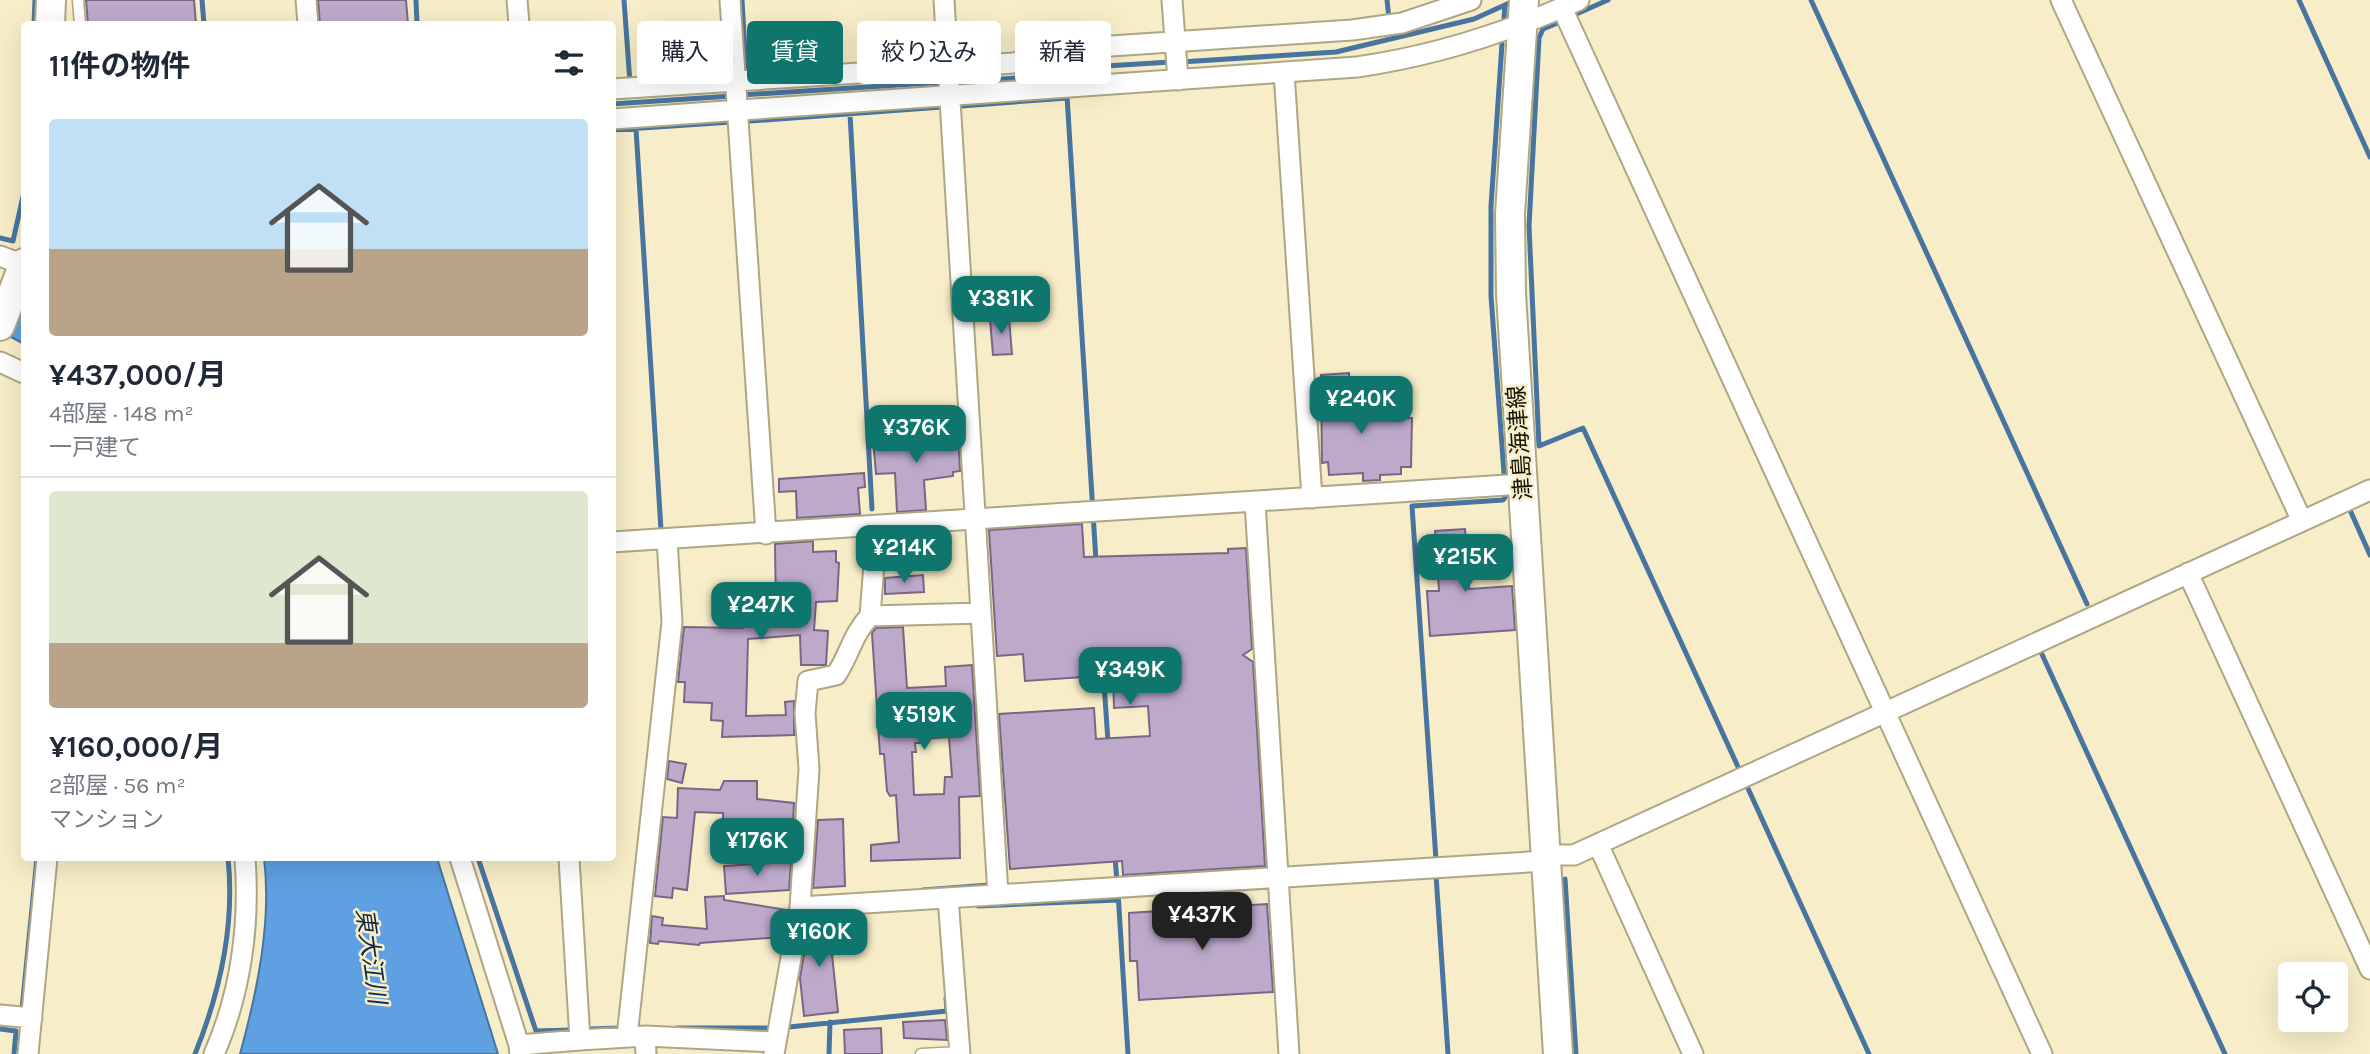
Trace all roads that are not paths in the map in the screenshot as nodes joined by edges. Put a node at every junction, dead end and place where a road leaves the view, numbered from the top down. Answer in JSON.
{"nodes":[{"id":1,"x":51,"y":0,"type":"edge"},
{"id":2,"x":78,"y":0,"type":"edge"},
{"id":3,"x":306,"y":0,"type":"edge"},
{"id":4,"x":517,"y":0,"type":"edge"},
{"id":5,"x":730,"y":0,"type":"edge"},
{"id":6,"x":944,"y":0,"type":"edge"},
{"id":7,"x":1172,"y":0,"type":"edge"},
{"id":8,"x":1471,"y":0,"type":"edge"},
{"id":9,"x":2062,"y":0,"type":"edge"},
{"id":10,"x":1571,"y":4,"type":"edge"},
{"id":11,"x":1522,"y":13,"type":"edge"},
{"id":12,"x":50,"y":21,"type":"edge"},
{"id":13,"x":80,"y":21,"type":"edge"},
{"id":14,"x":308,"y":21,"type":"edge"},
{"id":15,"x":519,"y":21,"type":"edge"},
{"id":16,"x":946,"y":21,"type":"edge"},
{"id":17,"x":1175,"y":45,"type":"junction"},
{"id":18,"x":1001,"y":64,"type":"edge"},
{"id":19,"x":1284,"y":72,"type":"junction"},
{"id":20,"x":1177,"y":76,"type":"junction"},
{"id":21,"x":857,"y":81,"type":"edge"},
{"id":22,"x":950,"y":84,"type":"edge"},
{"id":23,"x":616,"y":89,"type":"edge"},
{"id":24,"x":950,"y":93,"type":"junction"},
{"id":25,"x":736,"y":96,"type":"junction"},
{"id":26,"x":616,"y":118,"type":"edge"},
{"id":27,"x":19,"y":264,"type":"edge"},
{"id":28,"x":0,"y":326,"type":"edge"},
{"id":29,"x":0,"y":362,"type":"edge"},
{"id":30,"x":21,"y":372,"type":"edge"},
{"id":31,"x":1523,"y":484,"type":"junction"},
{"id":32,"x":2370,"y":490,"type":"edge"},
{"id":33,"x":1312,"y":498,"type":"junction"},
{"id":34,"x":1255,"y":502,"type":"junction"},
{"id":35,"x":976,"y":520,"type":"junction"},
{"id":36,"x":2302,"y":521,"type":"junction"},
{"id":37,"x":877,"y":526,"type":"junction"},
{"id":38,"x":766,"y":534,"type":"junction"},
{"id":39,"x":667,"y":539,"type":"junction"},
{"id":40,"x":616,"y":542,"type":"edge"},
{"id":41,"x":2188,"y":573,"type":"junction"},
{"id":42,"x":981,"y":612,"type":"junction"},
{"id":43,"x":870,"y":617,"type":"junction"},
{"id":44,"x":1885,"y":712,"type":"junction"},
{"id":45,"x":1598,"y":844,"type":"junction"},
{"id":46,"x":1545,"y":858,"type":"junction"},
{"id":47,"x":47,"y":861,"type":"edge"},
{"id":48,"x":245,"y":861,"type":"edge"},
{"id":49,"x":461,"y":861,"type":"edge"},
{"id":50,"x":569,"y":861,"type":"edge"},
{"id":51,"x":1278,"y":877,"type":"junction"},
{"id":52,"x":998,"y":895,"type":"junction"},
{"id":53,"x":948,"y":898,"type":"junction"},
{"id":54,"x":800,"y":907,"type":"junction"},
{"id":55,"x":2370,"y":969,"type":"edge"},
{"id":56,"x":0,"y":1015,"type":"edge"},
{"id":57,"x":32,"y":1018,"type":"junction"},
{"id":58,"x":580,"y":1040,"type":"junction"},
{"id":59,"x":639,"y":1042,"type":"edge"},
{"id":60,"x":775,"y":1048,"type":"edge"},
{"id":61,"x":520,"y":1049,"type":"edge"},
{"id":62,"x":960,"y":1053,"type":"edge"},
{"id":63,"x":28,"y":1054,"type":"edge"},
{"id":64,"x":214,"y":1054,"type":"edge"},
{"id":65,"x":921,"y":1054,"type":"edge"},
{"id":66,"x":1289,"y":1054,"type":"edge"},
{"id":67,"x":1558,"y":1054,"type":"edge"},
{"id":68,"x":1693,"y":1054,"type":"edge"},
{"id":69,"x":2042,"y":1054,"type":"edge"}],
"edges":[{"from":1,"to":12,"type":"main road"},
{"from":2,"to":13,"type":"lane"},
{"from":3,"to":14,"type":"street"},
{"from":4,"to":15,"type":"street"},
{"from":5,"to":25,"type":"street"},
{"from":6,"to":16,"type":"street"},
{"from":7,"to":17,"type":"street"},
{"from":8,"to":17,"type":"street"},
{"from":9,"to":36,"type":"street"},
{"from":10,"to":11,"type":"street"},
{"from":10,"to":44,"type":"street"},
{"from":11,"to":19,"type":"street"},
{"from":11,"to":31,"type":"main road","name":"津島海津線"},
{"from":17,"to":18,"type":"street"},
{"from":17,"to":20,"type":"street"},
{"from":19,"to":20,"type":"street"},
{"from":19,"to":33,"type":"street"},
{"from":20,"to":24,"type":"street"},
{"from":21,"to":25,"type":"street"},
{"from":22,"to":24,"type":"street"},
{"from":23,"to":25,"type":"street"},
{"from":24,"to":25,"type":"street"},
{"from":24,"to":35,"type":"street"},
{"from":25,"to":26,"type":"street"},
{"from":25,"to":38,"type":"street"},
{"from":27,"to":28,"type":"main road"},
{"from":29,"to":30,"type":"street"},
{"from":31,"to":33,"type":"street"},
{"from":31,"to":46,"type":"main road","name":"津島海津線"},
{"from":32,"to":36,"type":"street"},
{"from":33,"to":34,"type":"street"},
{"from":34,"to":35,"type":"street"},
{"from":34,"to":51,"type":"street"},
{"from":35,"to":37,"type":"street"},
{"from":35,"to":42,"type":"street"},
{"from":36,"to":41,"type":"street"},
{"from":37,"to":38,"type":"street"},
{"from":37,"to":43,"type":"street"},
{"from":38,"to":39,"type":"street"},
{"from":39,"to":40,"type":"street"},
{"from":39,"to":59,"type":"street"},
{"from":41,"to":44,"type":"street"},
{"from":41,"to":55,"type":"street"},
{"from":42,"to":43,"type":"street"},
{"from":42,"to":52,"type":"street"},
{"from":43,"to":54,"type":"street"},
{"from":44,"to":45,"type":"street"},
{"from":44,"to":69,"type":"street"},
{"from":45,"to":46,"type":"street"},
{"from":45,"to":68,"type":"street"},
{"from":46,"to":51,"type":"street"},
{"from":46,"to":67,"type":"main road","name":"津島海津線"},
{"from":47,"to":57,"type":"street"},
{"from":48,"to":64,"type":"street"},
{"from":49,"to":61,"type":"street"},
{"from":50,"to":58,"type":"street"},
{"from":51,"to":52,"type":"street"},
{"from":51,"to":66,"type":"street"},
{"from":52,"to":53,"type":"street"},
{"from":53,"to":54,"type":"street"},
{"from":53,"to":62,"type":"street"},
{"from":54,"to":60,"type":"street"},
{"from":56,"to":57,"type":"street"},
{"from":57,"to":63,"type":"street"},
{"from":58,"to":59,"type":"street"},
{"from":58,"to":61,"type":"street"},
{"from":59,"to":60,"type":"street"},
{"from":62,"to":65,"type":"lane"}]}
